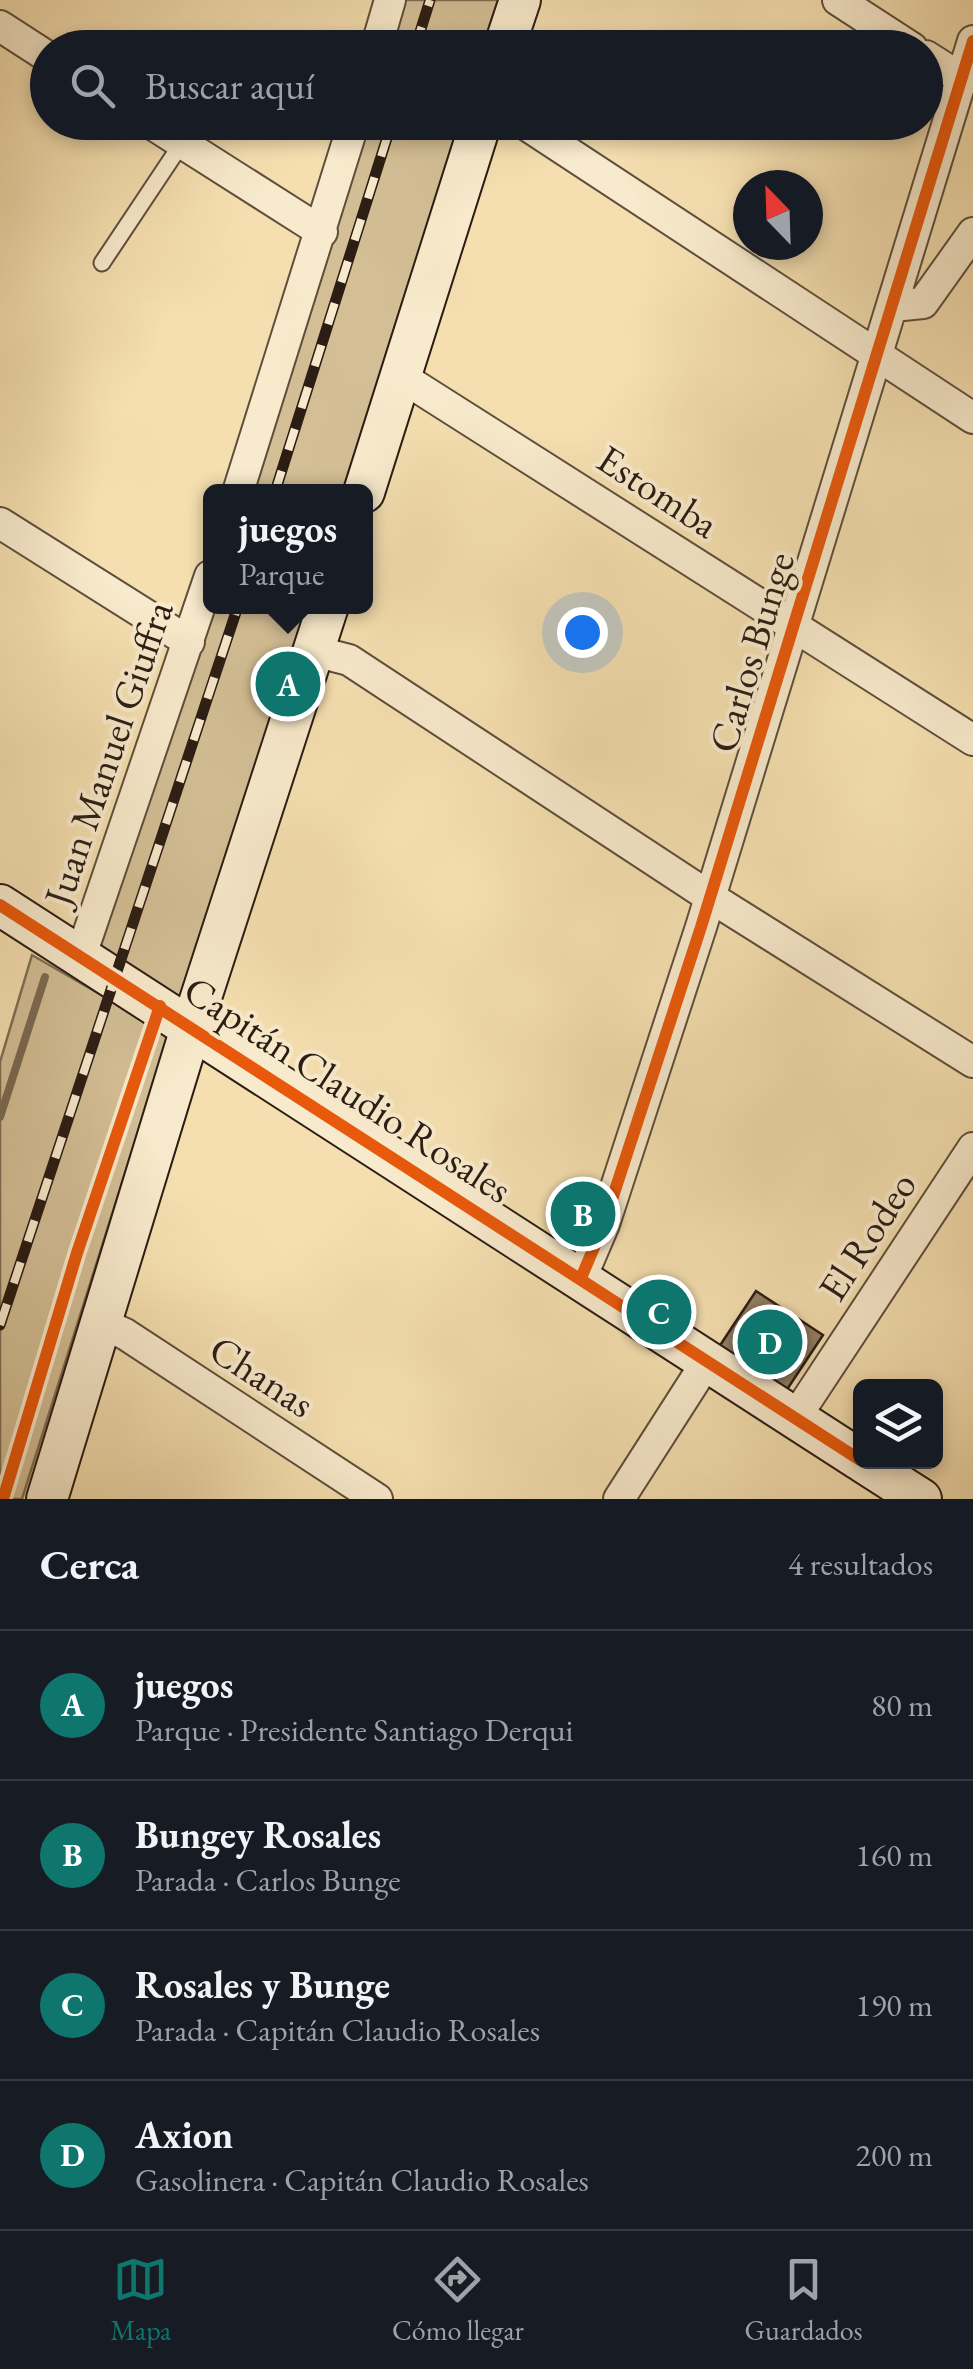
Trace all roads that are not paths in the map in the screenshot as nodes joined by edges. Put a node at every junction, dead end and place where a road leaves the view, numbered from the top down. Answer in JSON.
{"nodes":[{"id":1,"x":390,"y":0,"type":"edge"},
{"id":2,"x":520,"y":0,"type":"edge"},
{"id":3,"x":838,"y":0,"type":"edge"},
{"id":4,"x":0,"y":26,"type":"edge"},
{"id":5,"x":381,"y":30,"type":"edge"},
{"id":6,"x":510,"y":30,"type":"edge"},
{"id":7,"x":884,"y":30,"type":"edge"},
{"id":8,"x":973,"y":41,"type":"edge"},
{"id":9,"x":30,"y":45,"type":"edge"},
{"id":10,"x":943,"y":67,"type":"edge"},
{"id":11,"x":962,"y":79,"type":"junction"},
{"id":12,"x":177,"y":140,"type":"edge"},
{"id":13,"x":349,"y":140,"type":"edge"},
{"id":14,"x":474,"y":140,"type":"edge"},
{"id":15,"x":550,"y":140,"type":"edge"},
{"id":16,"x":182,"y":143,"type":"junction"},
{"id":17,"x":322,"y":232,"type":"junction"},
{"id":18,"x":973,"y":232,"type":"edge"},
{"id":19,"x":102,"y":263,"type":"dead end"},
{"id":20,"x":892,"y":306,"type":"junction"},
{"id":21,"x":878,"y":354,"type":"junction"},
{"id":22,"x":400,"y":376,"type":"junction"},
{"id":23,"x":973,"y":418,"type":"edge"},
{"id":24,"x":241,"y":484,"type":"edge"},
{"id":25,"x":366,"y":484,"type":"edge"},
{"id":26,"x":0,"y":523,"type":"edge"},
{"id":27,"x":203,"y":598,"type":"edge"},
{"id":28,"x":326,"y":614,"type":"edge"},
{"id":29,"x":792,"y":625,"type":"junction"},
{"id":30,"x":189,"y":642,"type":"junction"},
{"id":31,"x":314,"y":652,"type":"junction"},
{"id":32,"x":973,"y":740,"type":"edge"},
{"id":33,"x":710,"y":897,"type":"junction"},
{"id":34,"x":0,"y":904,"type":"edge"},
{"id":35,"x":81,"y":955,"type":"junction"},
{"id":36,"x":192,"y":1025,"type":"junction"},
{"id":37,"x":973,"y":1062,"type":"edge"},
{"id":38,"x":973,"y":1148,"type":"edge"},
{"id":39,"x":580,"y":1278,"type":"junction"},
{"id":40,"x":101,"y":1323,"type":"junction"},
{"id":41,"x":708,"y":1360,"type":"junction"},
{"id":42,"x":795,"y":1418,"type":"junction"},
{"id":43,"x":853,"y":1455,"type":"edge"},
{"id":44,"x":874,"y":1469,"type":"edge"},
{"id":45,"x":47,"y":1499,"type":"edge"},
{"id":46,"x":377,"y":1499,"type":"edge"},
{"id":47,"x":619,"y":1499,"type":"edge"},
{"id":48,"x":921,"y":1499,"type":"edge"}],
"edges":[{"from":1,"to":5,"type":"street"},
{"from":2,"to":6,"type":"street"},
{"from":3,"to":7,"type":"street"},
{"from":4,"to":9,"type":"street"},
{"from":8,"to":11,"type":"street","name":"Carlos Bunge"},
{"from":10,"to":11,"type":"street"},
{"from":11,"to":20,"type":"street","name":"Carlos Bunge"},
{"from":12,"to":16,"type":"street"},
{"from":13,"to":17,"type":"street"},
{"from":14,"to":22,"type":"street"},
{"from":15,"to":21,"type":"street"},
{"from":16,"to":17,"type":"street"},
{"from":16,"to":19,"type":"lane"},
{"from":17,"to":24,"type":"street"},
{"from":18,"to":20,"type":"street"},
{"from":20,"to":21,"type":"street","name":"Carlos Bunge"},
{"from":21,"to":23,"type":"street"},
{"from":21,"to":29,"type":"street","name":"Carlos Bunge"},
{"from":22,"to":25,"type":"street"},
{"from":22,"to":29,"type":"street","name":"Estomba"},
{"from":26,"to":30,"type":"street"},
{"from":27,"to":30,"type":"street","name":"Juan Manuel Giuffra"},
{"from":28,"to":31,"type":"street"},
{"from":29,"to":32,"type":"street","name":"Estomba"},
{"from":29,"to":33,"type":"street","name":"Carlos Bunge"},
{"from":30,"to":35,"type":"street","name":"Juan Manuel Giuffra"},
{"from":31,"to":33,"type":"street"},
{"from":31,"to":36,"type":"street"},
{"from":33,"to":37,"type":"street"},
{"from":33,"to":39,"type":"street","name":"Carlos Bunge"},
{"from":34,"to":35,"type":"street","name":"Capitán Claudio Rosales"},
{"from":35,"to":36,"type":"street","name":"Capitán Claudio Rosales"},
{"from":36,"to":39,"type":"street","name":"Capitán Claudio Rosales"},
{"from":36,"to":40,"type":"street"},
{"from":38,"to":42,"type":"street","name":"El Rodeo"},
{"from":39,"to":41,"type":"street","name":"Capitán Claudio Rosales"},
{"from":40,"to":45,"type":"street"},
{"from":40,"to":46,"type":"street","name":"Chanas"},
{"from":41,"to":42,"type":"street","name":"Capitán Claudio Rosales"},
{"from":41,"to":47,"type":"street"},
{"from":42,"to":43,"type":"street","name":"Capitán Claudio Rosales"},
{"from":44,"to":48,"type":"street","name":"Capitán Claudio Rosales"}]}
